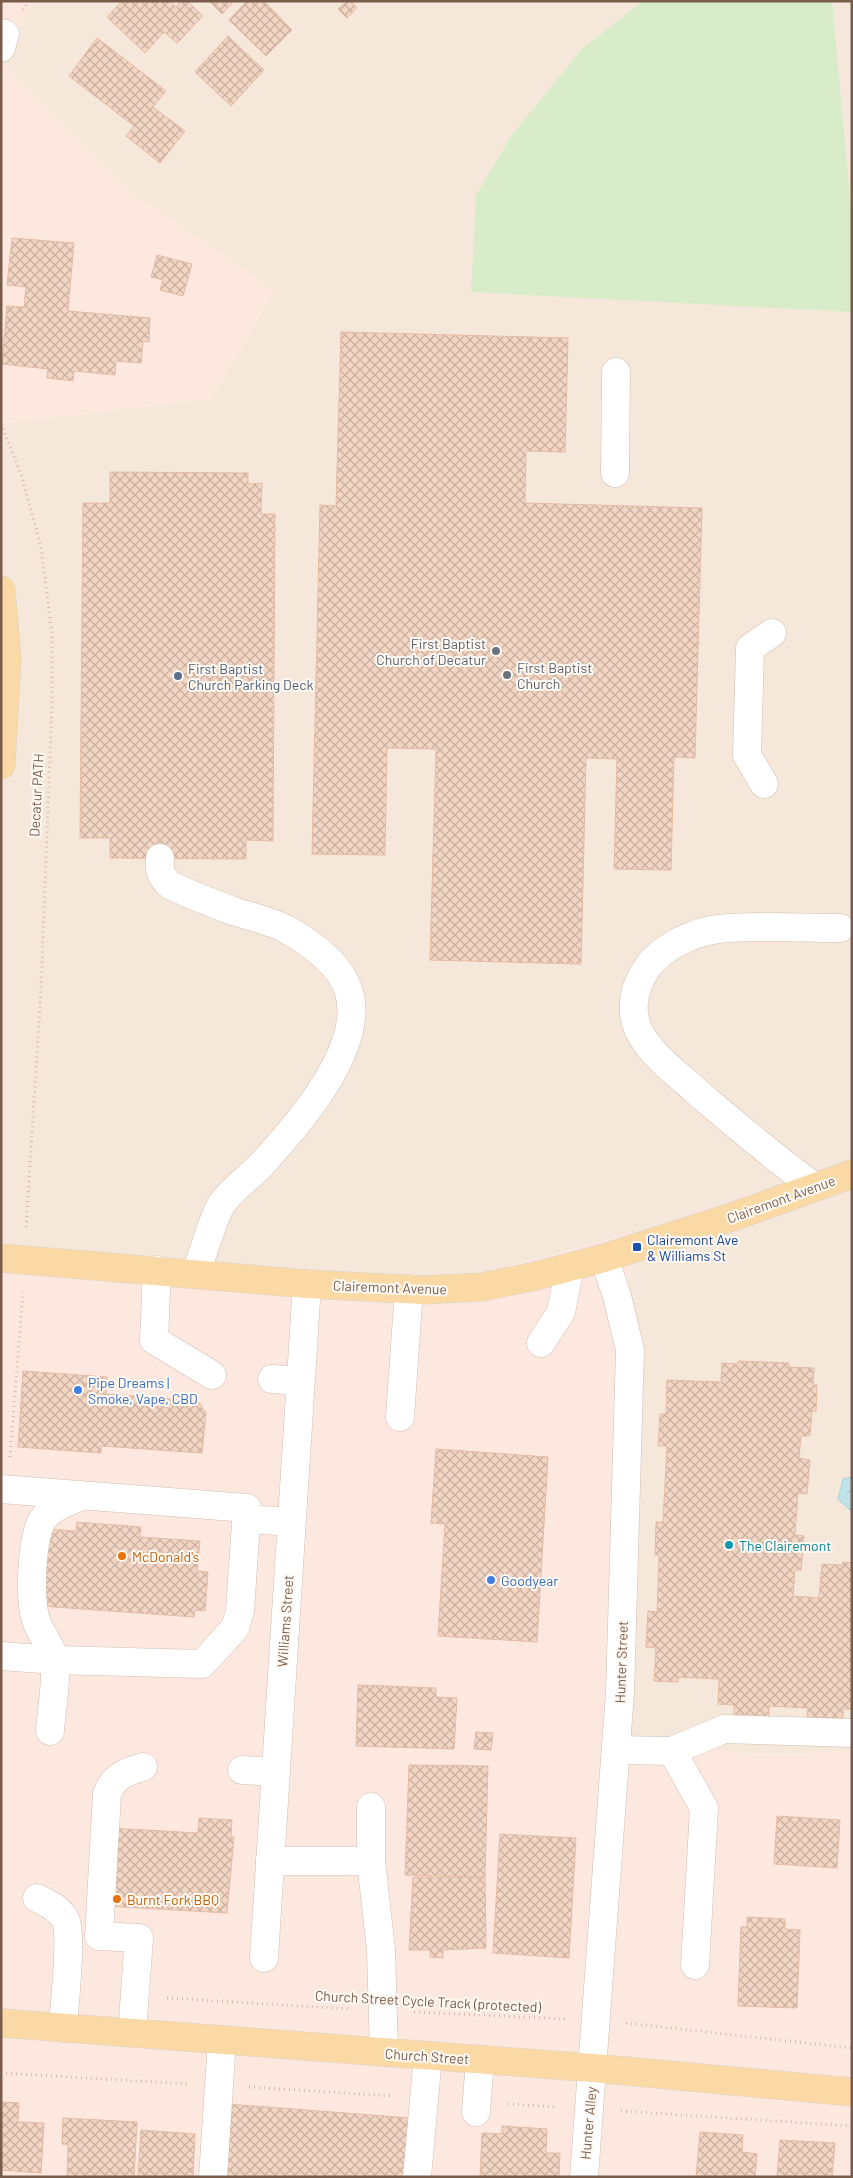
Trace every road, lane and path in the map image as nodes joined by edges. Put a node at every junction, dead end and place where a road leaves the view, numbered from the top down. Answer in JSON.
{"nodes":[{"id":1,"x":616,"y":372,"type":"dead end"},
{"id":2,"x":1,"y":424,"type":"edge"},
{"id":3,"x":615,"y":473,"type":"dead end"},
{"id":4,"x":1,"y":590,"type":"edge"},
{"id":5,"x":772,"y":633,"type":"dead end"},
{"id":6,"x":1,"y":765,"type":"edge"},
{"id":7,"x":764,"y":784,"type":"dead end"},
{"id":8,"x":160,"y":858,"type":"dead end"},
{"id":9,"x":840,"y":928,"type":"dead end"},
{"id":10,"x":29,"y":1174,"type":"dead end"},
{"id":11,"x":852,"y":1174,"type":"edge"},
{"id":12,"x":815,"y":1187,"type":"junction"},
{"id":13,"x":1,"y":1258,"type":"edge"},
{"id":14,"x":604,"y":1258,"type":"junction"},
{"id":15,"x":570,"y":1267,"type":"junction"},
{"id":16,"x":157,"y":1270,"type":"junction"},
{"id":17,"x":196,"y":1273,"type":"junction"},
{"id":18,"x":307,"y":1284,"type":"junction"},
{"id":19,"x":409,"y":1289,"type":"junction"},
{"id":20,"x":21,"y":1314,"type":"dead end"},
{"id":21,"x":541,"y":1343,"type":"dead end"},
{"id":22,"x":212,"y":1375,"type":"dead end"},
{"id":23,"x":272,"y":1379,"type":"dead end"},
{"id":24,"x":300,"y":1381,"type":"junction"},
{"id":25,"x":400,"y":1417,"type":"dead end"},
{"id":26,"x":4,"y":1489,"type":"edge"},
{"id":27,"x":82,"y":1496,"type":"junction"},
{"id":28,"x":246,"y":1519,"type":"junction"},
{"id":29,"x":291,"y":1522,"type":"junction"},
{"id":30,"x":1,"y":1656,"type":"edge"},
{"id":31,"x":55,"y":1660,"type":"junction"},
{"id":32,"x":50,"y":1731,"type":"dead end"},
{"id":33,"x":852,"y":1733,"type":"edge"},
{"id":34,"x":616,"y":1750,"type":"junction"},
{"id":35,"x":672,"y":1751,"type":"junction"},
{"id":36,"x":143,"y":1767,"type":"dead end"},
{"id":37,"x":242,"y":1770,"type":"dead end"},
{"id":38,"x":276,"y":1772,"type":"junction"},
{"id":39,"x":371,"y":1807,"type":"dead end"},
{"id":40,"x":270,"y":1861,"type":"junction"},
{"id":41,"x":371,"y":1861,"type":"junction"},
{"id":42,"x":37,"y":1898,"type":"dead end"},
{"id":43,"x":264,"y":1958,"type":"dead end"},
{"id":44,"x":695,"y":1964,"type":"dead end"},
{"id":45,"x":135,"y":1996,"type":"junction"},
{"id":46,"x":383,"y":2011,"type":"junction"},
{"id":47,"x":596,"y":2021,"type":"junction"},
{"id":48,"x":1,"y":2023,"type":"edge"},
{"id":49,"x":63,"y":2028,"type":"junction"},
{"id":50,"x":132,"y":2033,"type":"junction"},
{"id":51,"x":222,"y":2040,"type":"junction"},
{"id":52,"x":852,"y":2048,"type":"edge"},
{"id":53,"x":384,"y":2052,"type":"junction"},
{"id":54,"x":428,"y":2056,"type":"junction"},
{"id":55,"x":480,"y":2060,"type":"junction"},
{"id":56,"x":593,"y":2068,"type":"junction"},
{"id":57,"x":852,"y":2092,"type":"edge"},
{"id":58,"x":476,"y":2112,"type":"dead end"},
{"id":59,"x":213,"y":2177,"type":"edge"},
{"id":60,"x":417,"y":2177,"type":"edge"},
{"id":61,"x":584,"y":2177,"type":"edge"}],
"edges":[{"from":1,"to":3,"type":"street"},
{"from":2,"to":10,"type":"path","name":"Decatur PATH"},
{"from":4,"to":6,"type":"main road"},
{"from":5,"to":7,"type":"street"},
{"from":8,"to":17,"type":"street"},
{"from":9,"to":12,"type":"street"},
{"from":11,"to":12,"type":"main road","name":"Clairemont Avenue"},
{"from":12,"to":14,"type":"main road","name":"Clairemont Avenue"},
{"from":13,"to":16,"type":"main road","name":"Clairemont Avenue"},
{"from":14,"to":15,"type":"main road","name":"Clairemont Avenue"},
{"from":14,"to":34,"type":"street","name":"Hunter Street"},
{"from":15,"to":19,"type":"main road","name":"Clairemont Avenue"},
{"from":15,"to":21,"type":"street"},
{"from":16,"to":17,"type":"main road","name":"Clairemont Avenue"},
{"from":16,"to":22,"type":"street"},
{"from":17,"to":18,"type":"main road","name":"Clairemont Avenue"},
{"from":18,"to":19,"type":"main road","name":"Clairemont Avenue"},
{"from":18,"to":24,"type":"street","name":"Williams Street"},
{"from":19,"to":25,"type":"street"},
{"from":20,"to":26,"type":"path"},
{"from":23,"to":24,"type":"street"},
{"from":24,"to":29,"type":"street","name":"Williams Street"},
{"from":26,"to":27,"type":"street"},
{"from":27,"to":28,"type":"street"},
{"from":27,"to":31,"type":"street"},
{"from":28,"to":29,"type":"street"},
{"from":28,"to":31,"type":"street"},
{"from":29,"to":38,"type":"street","name":"Williams Street"},
{"from":30,"to":31,"type":"street"},
{"from":31,"to":32,"type":"street"},
{"from":33,"to":35,"type":"street"},
{"from":34,"to":35,"type":"street"},
{"from":34,"to":47,"type":"street","name":"Hunter Street"},
{"from":35,"to":44,"type":"street"},
{"from":36,"to":45,"type":"street"},
{"from":37,"to":38,"type":"street"},
{"from":38,"to":40,"type":"street","name":"Williams Street"},
{"from":39,"to":41,"type":"street"},
{"from":40,"to":41,"type":"street"},
{"from":40,"to":43,"type":"street","name":"Williams Street"},
{"from":41,"to":46,"type":"street"},
{"from":42,"to":49,"type":"street"},
{"from":45,"to":46,"type":"path","name":"Church Street Cycle Track (protected)"},
{"from":45,"to":50,"type":"street"},
{"from":46,"to":47,"type":"path","name":"Church Street Cycle Track (protected)"},
{"from":46,"to":53,"type":"street"},
{"from":47,"to":52,"type":"path","name":"Church Street Cycle Track (protected)"},
{"from":47,"to":56,"type":"street","name":"Hunter Street"},
{"from":48,"to":49,"type":"main road","name":"Church Street"},
{"from":49,"to":50,"type":"main road","name":"Church Street"},
{"from":50,"to":51,"type":"main road","name":"Church Street"},
{"from":51,"to":53,"type":"main road","name":"Church Street"},
{"from":51,"to":59,"type":"street"},
{"from":53,"to":54,"type":"main road","name":"Church Street"},
{"from":54,"to":55,"type":"main road","name":"Church Street"},
{"from":54,"to":60,"type":"street"},
{"from":55,"to":56,"type":"main road","name":"Church Street"},
{"from":55,"to":58,"type":"street"},
{"from":56,"to":57,"type":"main road","name":"Church Street"},
{"from":56,"to":61,"type":"street","name":"Hunter Alley"}]}
